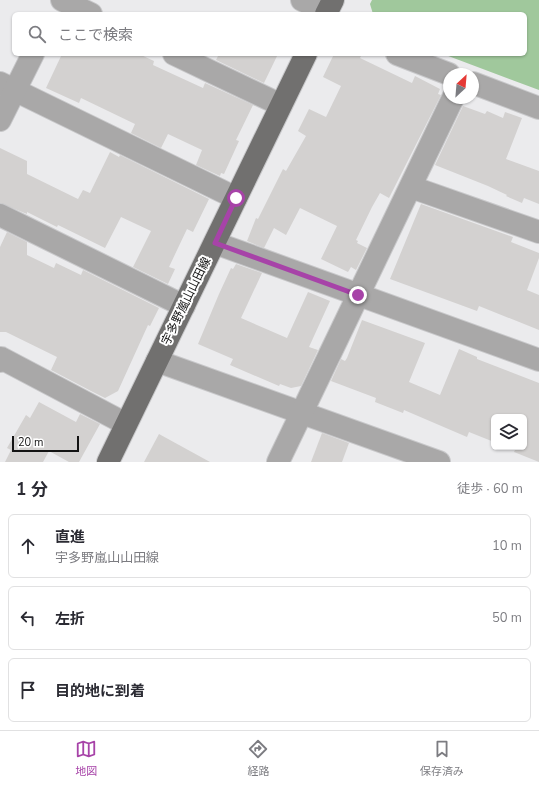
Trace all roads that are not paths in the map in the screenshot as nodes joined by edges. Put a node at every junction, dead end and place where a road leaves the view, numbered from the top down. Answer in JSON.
{"nodes":[{"id":1,"x":61,"y":0,"type":"edge"},
{"id":2,"x":302,"y":0,"type":"edge"},
{"id":3,"x":328,"y":9,"type":"edge"},
{"id":4,"x":55,"y":12,"type":"edge"},
{"id":5,"x":87,"y":12,"type":"edge"},
{"id":6,"x":31,"y":56,"type":"edge"},
{"id":7,"x":178,"y":56,"type":"edge"},
{"id":8,"x":305,"y":56,"type":"edge"},
{"id":9,"x":402,"y":56,"type":"edge"},
{"id":10,"x":443,"y":72,"type":"edge"},
{"id":11,"x":479,"y":85,"type":"edge"},
{"id":12,"x":7,"y":87,"type":"edge"},
{"id":13,"x":450,"y":104,"type":"edge"},
{"id":14,"x":281,"y":105,"type":"junction"},
{"id":15,"x":539,"y":108,"type":"edge"},
{"id":16,"x":0,"y":120,"type":"edge"},
{"id":17,"x":411,"y":186,"type":"junction"},
{"id":18,"x":236,"y":198,"type":"junction"},
{"id":19,"x":0,"y":215,"type":"edge"},
{"id":20,"x":539,"y":232,"type":"edge"},
{"id":21,"x":215,"y":243,"type":"junction"},
{"id":22,"x":358,"y":295,"type":"junction"},
{"id":23,"x":184,"y":306,"type":"junction"},
{"id":24,"x":539,"y":360,"type":"edge"},
{"id":25,"x":0,"y":361,"type":"edge"},
{"id":26,"x":157,"y":362,"type":"junction"},
{"id":27,"x":302,"y":413,"type":"junction"},
{"id":28,"x":126,"y":424,"type":"junction"},
{"id":29,"x":108,"y":462,"type":"edge"},
{"id":30,"x":278,"y":462,"type":"edge"},
{"id":31,"x":439,"y":462,"type":"edge"}],
"edges":[{"from":1,"to":4,"type":"street"},
{"from":1,"to":5,"type":"street"},
{"from":2,"to":3,"type":"street"},
{"from":6,"to":12,"type":"street"},
{"from":7,"to":14,"type":"street"},
{"from":8,"to":14,"type":"main road","name":"宇多野嵐山山田線"},
{"from":9,"to":10,"type":"street"},
{"from":11,"to":15,"type":"street"},
{"from":12,"to":16,"type":"street"},
{"from":12,"to":18,"type":"street"},
{"from":13,"to":17,"type":"street"},
{"from":14,"to":18,"type":"main road","name":"宇多野嵐山山田線"},
{"from":17,"to":20,"type":"street"},
{"from":17,"to":22,"type":"street"},
{"from":18,"to":21,"type":"main road","name":"宇多野嵐山山田線"},
{"from":19,"to":23,"type":"street"},
{"from":21,"to":22,"type":"street"},
{"from":21,"to":23,"type":"main road","name":"宇多野嵐山山田線"},
{"from":22,"to":24,"type":"street"},
{"from":22,"to":27,"type":"street"},
{"from":23,"to":26,"type":"main road","name":"宇多野嵐山山田線"},
{"from":25,"to":28,"type":"street"},
{"from":26,"to":27,"type":"street"},
{"from":26,"to":28,"type":"main road","name":"宇多野嵐山山田線"},
{"from":27,"to":30,"type":"street"},
{"from":27,"to":31,"type":"street"},
{"from":28,"to":29,"type":"main road","name":"宇多野嵐山山田線"}]}
